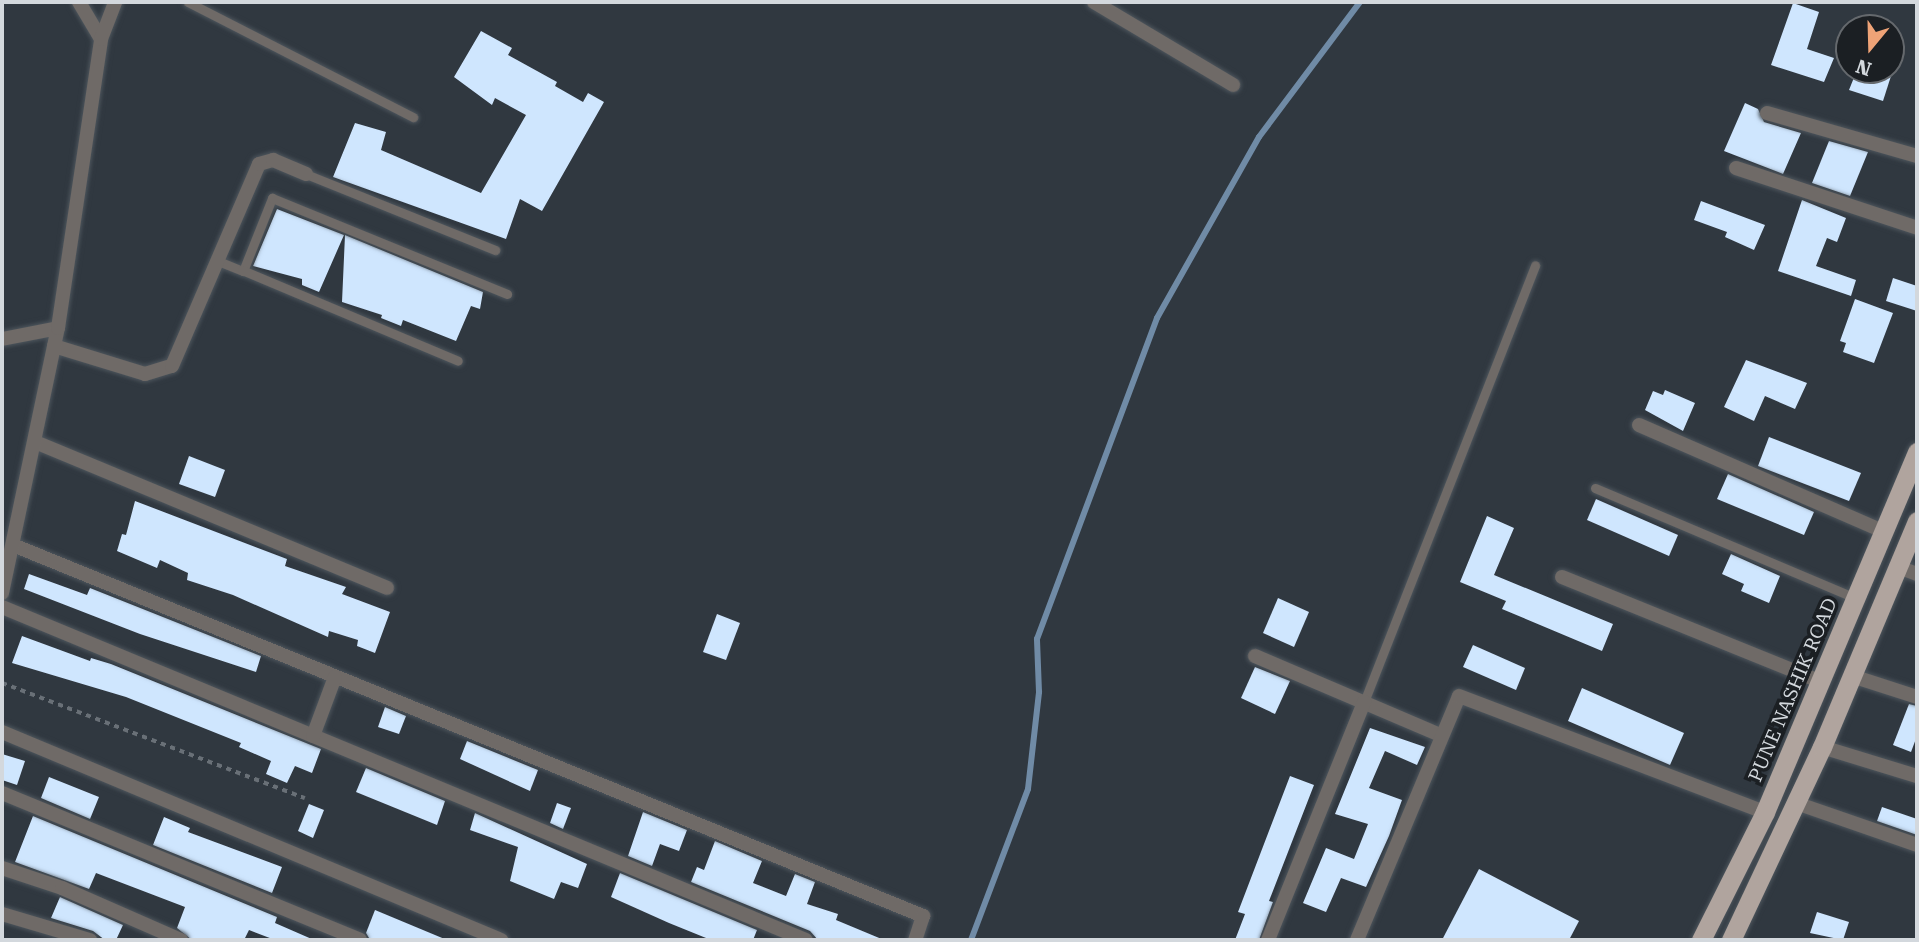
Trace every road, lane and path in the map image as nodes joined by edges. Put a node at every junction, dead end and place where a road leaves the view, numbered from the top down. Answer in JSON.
{"nodes":[{"id":1,"x":79,"y":2,"type":"edge"},
{"id":2,"x":115,"y":2,"type":"edge"},
{"id":3,"x":188,"y":2,"type":"edge"},
{"id":4,"x":1094,"y":2,"type":"edge"},
{"id":5,"x":101,"y":39,"type":"junction"},
{"id":6,"x":1233,"y":85,"type":"dead end"},
{"id":7,"x":1767,"y":113,"type":"dead end"},
{"id":8,"x":413,"y":117,"type":"dead end"},
{"id":9,"x":1917,"y":156,"type":"edge"},
{"id":10,"x":1736,"y":168,"type":"dead end"},
{"id":11,"x":306,"y":174,"type":"joint"},
{"id":12,"x":1917,"y":228,"type":"edge"},
{"id":13,"x":495,"y":250,"type":"dead end"},
{"id":14,"x":218,"y":261,"type":"junction"},
{"id":15,"x":1535,"y":265,"type":"dead end"},
{"id":16,"x":242,"y":270,"type":"junction"},
{"id":17,"x":507,"y":294,"type":"dead end"},
{"id":18,"x":58,"y":328,"type":"junction"},
{"id":19,"x":2,"y":339,"type":"edge"},
{"id":20,"x":54,"y":346,"type":"junction"},
{"id":21,"x":458,"y":361,"type":"dead end"},
{"id":22,"x":1639,"y":425,"type":"dead end"},
{"id":23,"x":35,"y":442,"type":"junction"},
{"id":24,"x":1917,"y":452,"type":"edge"},
{"id":25,"x":1595,"y":488,"type":"dead end"},
{"id":26,"x":1917,"y":521,"type":"edge"},
{"id":27,"x":1885,"y":532,"type":"junction"},
{"id":28,"x":13,"y":545,"type":"junction"},
{"id":29,"x":1898,"y":567,"type":"junction"},
{"id":30,"x":1917,"y":573,"type":"edge"},
{"id":31,"x":1562,"y":577,"type":"dead end"},
{"id":32,"x":387,"y":588,"type":"dead end"},
{"id":33,"x":2,"y":593,"type":"edge"},
{"id":34,"x":1857,"y":599,"type":"junction"},
{"id":35,"x":2,"y":607,"type":"edge"},
{"id":36,"x":1255,"y":656,"type":"dead end"},
{"id":37,"x":1852,"y":676,"type":"junction"},
{"id":38,"x":335,"y":677,"type":"junction"},
{"id":39,"x":1822,"y":682,"type":"junction"},
{"id":40,"x":2,"y":683,"type":"edge"},
{"id":41,"x":1917,"y":697,"type":"edge"},
{"id":42,"x":1364,"y":702,"type":"junction"},
{"id":43,"x":2,"y":732,"type":"edge"},
{"id":44,"x":1440,"y":735,"type":"junction"},
{"id":45,"x":313,"y":736,"type":"junction"},
{"id":46,"x":1822,"y":747,"type":"junction"},
{"id":47,"x":1917,"y":776,"type":"edge"},
{"id":48,"x":2,"y":793,"type":"edge"},
{"id":49,"x":305,"y":798,"type":"dead end"},
{"id":50,"x":1796,"y":803,"type":"junction"},
{"id":51,"x":1765,"y":812,"type":"junction"},
{"id":52,"x":1917,"y":845,"type":"edge"},
{"id":53,"x":2,"y":868,"type":"edge"},
{"id":54,"x":2,"y":914,"type":"edge"},
{"id":55,"x":90,"y":940,"type":"edge"},
{"id":56,"x":181,"y":940,"type":"edge"},
{"id":57,"x":360,"y":940,"type":"edge"},
{"id":58,"x":501,"y":940,"type":"edge"},
{"id":59,"x":806,"y":940,"type":"edge"},
{"id":60,"x":915,"y":940,"type":"edge"},
{"id":61,"x":1268,"y":940,"type":"edge"},
{"id":62,"x":1357,"y":940,"type":"edge"},
{"id":63,"x":1701,"y":940,"type":"edge"},
{"id":64,"x":1731,"y":940,"type":"edge"}],
"edges":[{"from":1,"to":5,"type":"street"},
{"from":2,"to":5,"type":"street"},
{"from":3,"to":8,"type":"lane"},
{"from":4,"to":6,"type":"street"},
{"from":5,"to":18,"type":"street"},
{"from":7,"to":9,"type":"street"},
{"from":10,"to":12,"type":"street"},
{"from":11,"to":13,"type":"lane"},
{"from":11,"to":14,"type":"street"},
{"from":14,"to":16,"type":"lane"},
{"from":14,"to":20,"type":"street"},
{"from":15,"to":42,"type":"lane"},
{"from":16,"to":17,"type":"lane"},
{"from":16,"to":21,"type":"lane"},
{"from":18,"to":19,"type":"street"},
{"from":18,"to":20,"type":"street"},
{"from":20,"to":23,"type":"street"},
{"from":22,"to":27,"type":"street"},
{"from":23,"to":28,"type":"street"},
{"from":23,"to":32,"type":"street"},
{"from":24,"to":27,"type":"highway","name":"PUNE NASHIK ROAD"},
{"from":25,"to":34,"type":"lane"},
{"from":26,"to":29,"type":"highway"},
{"from":27,"to":34,"type":"highway","name":"PUNE NASHIK ROAD"},
{"from":28,"to":33,"type":"street"},
{"from":28,"to":38,"type":"street"},
{"from":29,"to":30,"type":"street"},
{"from":29,"to":37,"type":"highway"},
{"from":31,"to":39,"type":"street"},
{"from":34,"to":39,"type":"highway","name":"PUNE NASHIK ROAD"},
{"from":35,"to":45,"type":"street"},
{"from":36,"to":42,"type":"street"},
{"from":37,"to":41,"type":"street"},
{"from":37,"to":46,"type":"highway"},
{"from":38,"to":45,"type":"street"},
{"from":38,"to":60,"type":"street"},
{"from":39,"to":51,"type":"highway","name":"PUNE NASHIK ROAD"},
{"from":40,"to":49,"type":"path"},
{"from":42,"to":44,"type":"street"},
{"from":42,"to":61,"type":"street"},
{"from":43,"to":58,"type":"street"},
{"from":44,"to":51,"type":"street"},
{"from":44,"to":62,"type":"street"},
{"from":45,"to":59,"type":"street"},
{"from":46,"to":47,"type":"street"},
{"from":46,"to":50,"type":"highway"},
{"from":48,"to":57,"type":"street"},
{"from":50,"to":52,"type":"street"},
{"from":50,"to":64,"type":"highway"},
{"from":51,"to":63,"type":"highway","name":"PUNE NASHIK ROAD"},
{"from":53,"to":56,"type":"street"},
{"from":54,"to":55,"type":"street"}]}
